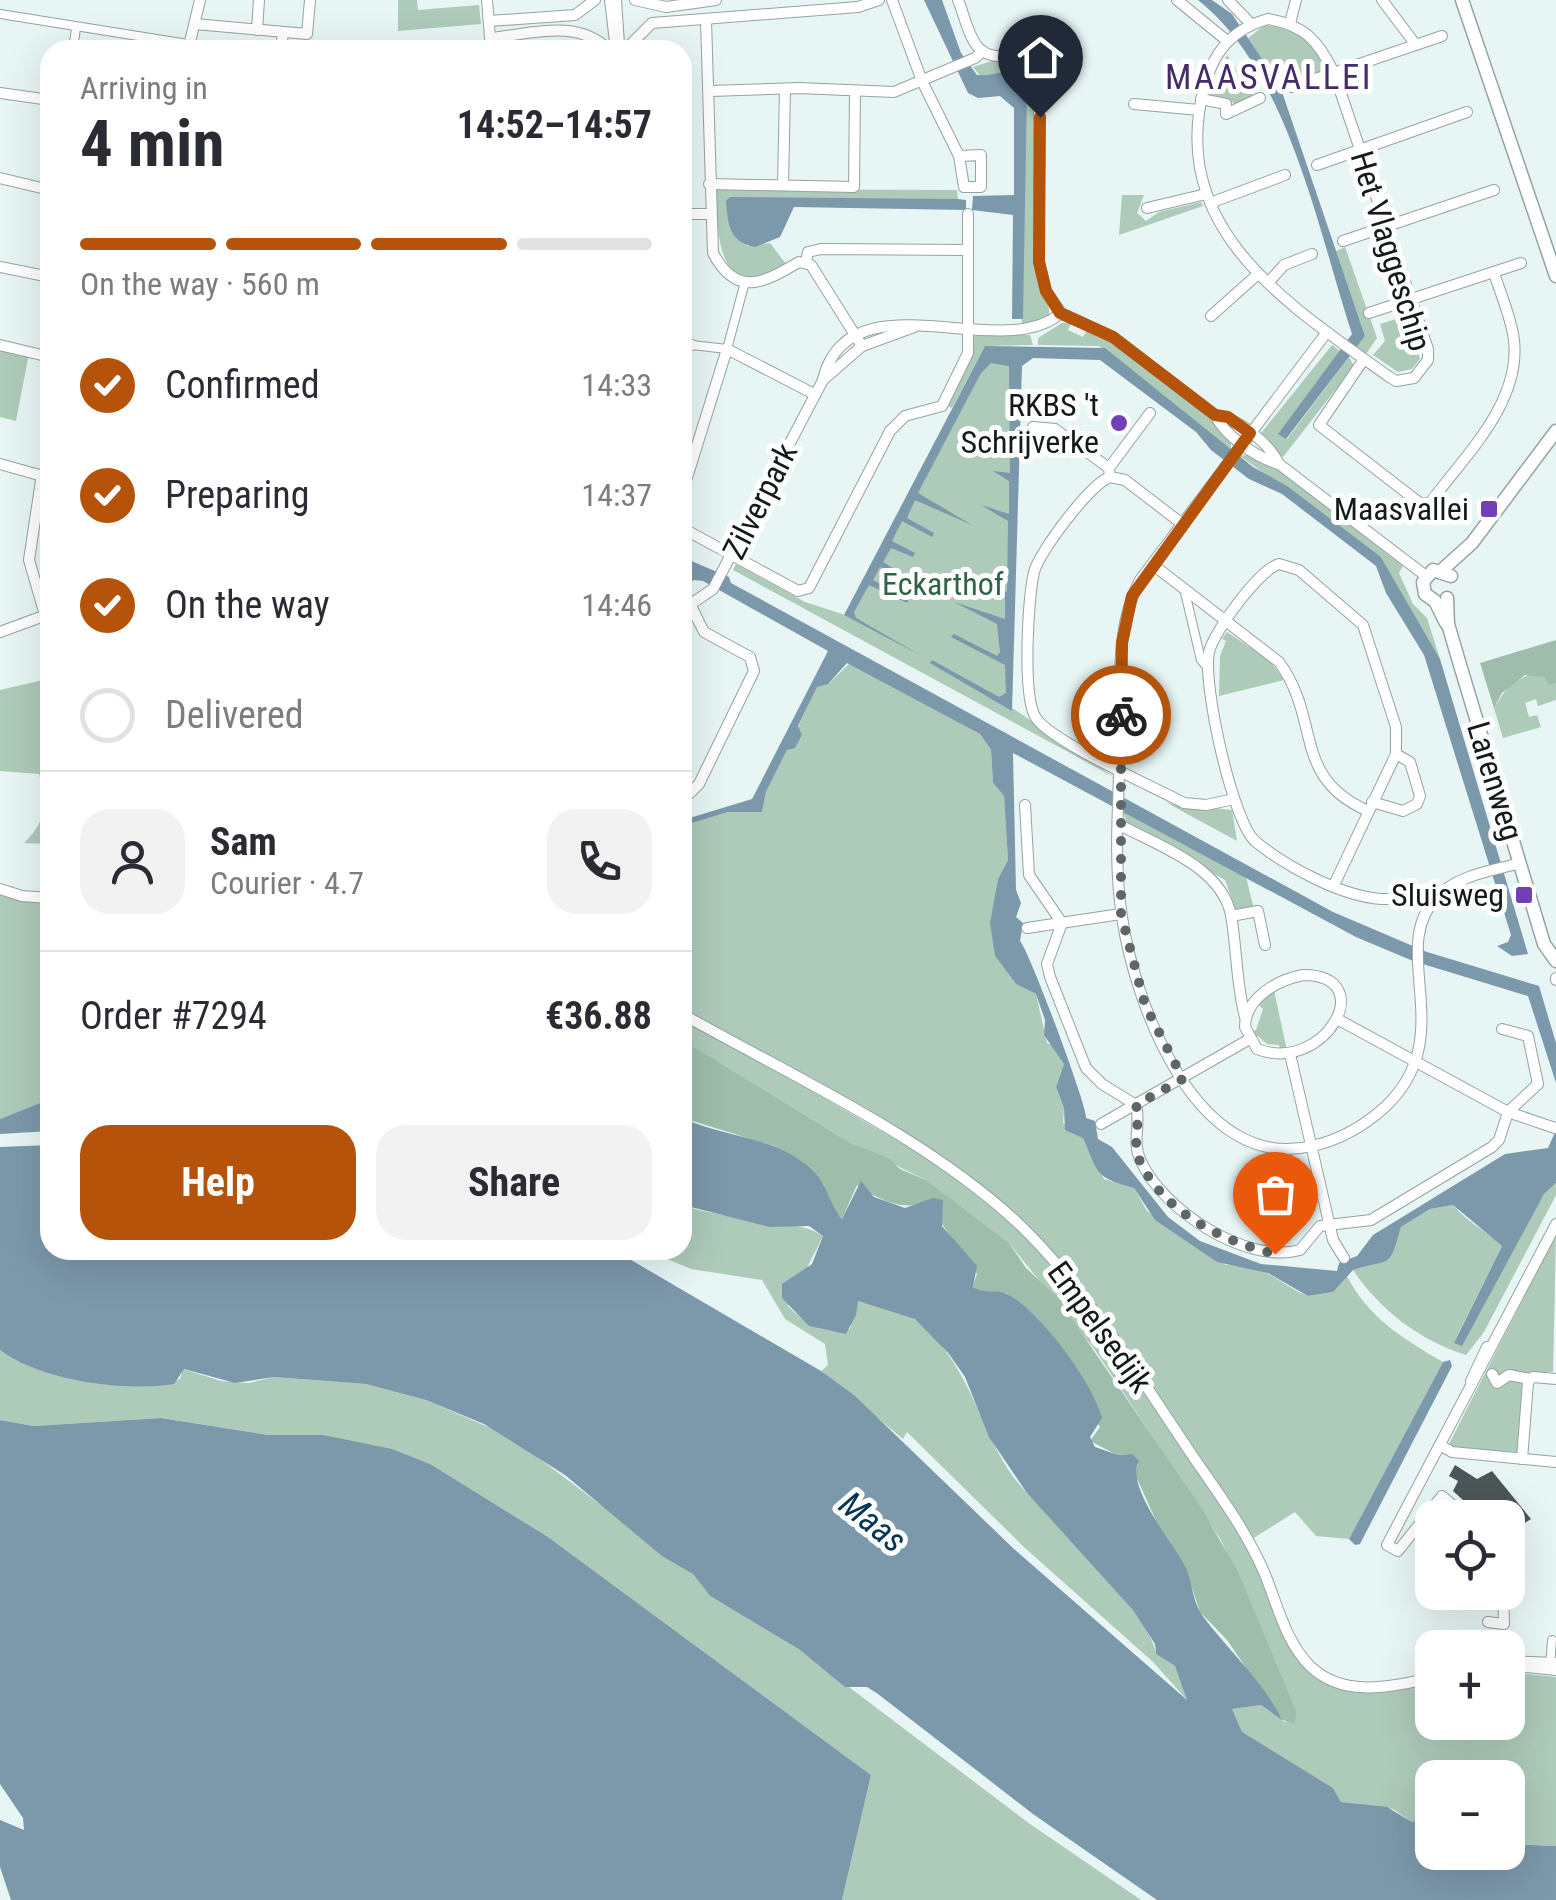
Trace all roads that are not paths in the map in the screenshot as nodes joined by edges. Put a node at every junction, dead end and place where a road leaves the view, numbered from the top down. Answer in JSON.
{"nodes":[{"id":1,"x":200,"y":0,"type":"edge"},
{"id":2,"x":259,"y":0,"type":"edge"},
{"id":3,"x":310,"y":0,"type":"edge"},
{"id":4,"x":488,"y":0,"type":"edge"},
{"id":5,"x":595,"y":0,"type":"edge"},
{"id":6,"x":613,"y":0,"type":"edge"},
{"id":7,"x":635,"y":0,"type":"edge"},
{"id":8,"x":703,"y":0,"type":"edge"},
{"id":9,"x":716,"y":0,"type":"edge"},
{"id":10,"x":880,"y":0,"type":"edge"},
{"id":11,"x":892,"y":0,"type":"edge"},
{"id":12,"x":958,"y":0,"type":"edge"},
{"id":13,"x":1177,"y":0,"type":"edge"},
{"id":14,"x":1228,"y":0,"type":"edge"},
{"id":15,"x":1296,"y":0,"type":"edge"},
{"id":16,"x":1382,"y":0,"type":"edge"},
{"id":17,"x":1462,"y":0,"type":"edge"},
{"id":18,"x":0,"y":14,"type":"edge"},
{"id":19,"x":706,"y":20,"type":"junction"},
{"id":20,"x":489,"y":21,"type":"junction"},
{"id":21,"x":1290,"y":23,"type":"junction"},
{"id":22,"x":195,"y":24,"type":"junction"},
{"id":23,"x":1249,"y":25,"type":"junction"},
{"id":24,"x":76,"y":28,"type":"junction"},
{"id":25,"x":257,"y":30,"type":"junction"},
{"id":26,"x":283,"y":32,"type":"junction"},
{"id":27,"x":1442,"y":36,"type":"dead end"},
{"id":28,"x":1229,"y":38,"type":"junction"},
{"id":29,"x":74,"y":40,"type":"edge"},
{"id":30,"x":147,"y":40,"type":"edge"},
{"id":31,"x":190,"y":40,"type":"edge"},
{"id":32,"x":282,"y":40,"type":"edge"},
{"id":33,"x":491,"y":40,"type":"edge"},
{"id":34,"x":513,"y":40,"type":"edge"},
{"id":35,"x":600,"y":40,"type":"edge"},
{"id":36,"x":616,"y":40,"type":"edge"},
{"id":37,"x":630,"y":40,"type":"edge"},
{"id":38,"x":1416,"y":46,"type":"junction"},
{"id":39,"x":979,"y":54,"type":"junction"},
{"id":40,"x":1334,"y":72,"type":"junction"},
{"id":41,"x":922,"y":80,"type":"junction"},
{"id":42,"x":1292,"y":86,"type":"dead end"},
{"id":43,"x":785,"y":90,"type":"junction"},
{"id":44,"x":855,"y":91,"type":"junction"},
{"id":45,"x":710,"y":92,"type":"junction"},
{"id":46,"x":0,"y":93,"type":"edge"},
{"id":47,"x":1260,"y":98,"type":"dead end"},
{"id":48,"x":40,"y":99,"type":"edge"},
{"id":49,"x":1134,"y":104,"type":"dead end"},
{"id":50,"x":1200,"y":104,"type":"junction"},
{"id":51,"x":1467,"y":112,"type":"dead end"},
{"id":52,"x":1359,"y":150,"type":"junction"},
{"id":53,"x":959,"y":156,"type":"dead end"},
{"id":54,"x":1316,"y":164,"type":"dead end"},
{"id":55,"x":1286,"y":175,"type":"dead end"},
{"id":56,"x":0,"y":178,"type":"edge"},
{"id":57,"x":710,"y":184,"type":"junction"},
{"id":58,"x":783,"y":185,"type":"junction"},
{"id":59,"x":40,"y":188,"type":"edge"},
{"id":60,"x":1494,"y":190,"type":"dead end"},
{"id":61,"x":1208,"y":199,"type":"junction"},
{"id":62,"x":1147,"y":208,"type":"dead end"},
{"id":63,"x":692,"y":214,"type":"edge"},
{"id":64,"x":710,"y":214,"type":"junction"},
{"id":65,"x":968,"y":214,"type":"dead end"},
{"id":66,"x":1387,"y":226,"type":"junction"},
{"id":67,"x":1343,"y":241,"type":"dead end"},
{"id":68,"x":967,"y":250,"type":"junction"},
{"id":69,"x":1312,"y":254,"type":"dead end"},
{"id":70,"x":806,"y":262,"type":"junction"},
{"id":71,"x":1521,"y":263,"type":"dead end"},
{"id":72,"x":0,"y":267,"type":"edge"},
{"id":73,"x":1494,"y":273,"type":"junction"},
{"id":74,"x":40,"y":276,"type":"edge"},
{"id":75,"x":1556,"y":276,"type":"edge"},
{"id":76,"x":1263,"y":279,"type":"junction"},
{"id":77,"x":744,"y":282,"type":"junction"},
{"id":78,"x":1412,"y":301,"type":"junction"},
{"id":79,"x":1060,"y":313,"type":"junction"},
{"id":80,"x":1370,"y":313,"type":"dead end"},
{"id":81,"x":1211,"y":316,"type":"dead end"},
{"id":82,"x":968,"y":328,"type":"junction"},
{"id":83,"x":1331,"y":334,"type":"junction"},
{"id":84,"x":859,"y":341,"type":"junction"},
{"id":85,"x":0,"y":345,"type":"edge"},
{"id":86,"x":692,"y":346,"type":"edge"},
{"id":87,"x":727,"y":349,"type":"junction"},
{"id":88,"x":40,"y":355,"type":"edge"},
{"id":89,"x":1361,"y":357,"type":"junction"},
{"id":90,"x":814,"y":394,"type":"junction"},
{"id":91,"x":1150,"y":413,"type":"dead end"},
{"id":92,"x":1033,"y":427,"type":"dead end"},
{"id":93,"x":1556,"y":431,"type":"edge"},
{"id":94,"x":1243,"y":442,"type":"junction"},
{"id":95,"x":1551,"y":449,"type":"edge"},
{"id":96,"x":692,"y":462,"type":"edge"},
{"id":97,"x":0,"y":464,"type":"edge"},
{"id":98,"x":1109,"y":472,"type":"junction"},
{"id":99,"x":40,"y":474,"type":"edge"},
{"id":100,"x":40,"y":506,"type":"edge"},
{"id":101,"x":1181,"y":522,"type":"junction"},
{"id":102,"x":692,"y":533,"type":"edge"},
{"id":103,"x":732,"y":554,"type":"junction"},
{"id":104,"x":1152,"y":564,"type":"junction"},
{"id":105,"x":1447,"y":573,"type":"junction"},
{"id":106,"x":1426,"y":576,"type":"junction"},
{"id":107,"x":1184,"y":588,"type":"junction"},
{"id":108,"x":40,"y":592,"type":"edge"},
{"id":109,"x":1441,"y":599,"type":"junction"},
{"id":110,"x":692,"y":604,"type":"edge"},
{"id":111,"x":692,"y":615,"type":"edge"},
{"id":112,"x":40,"y":618,"type":"edge"},
{"id":113,"x":1226,"y":620,"type":"junction"},
{"id":114,"x":0,"y":632,"type":"edge"},
{"id":115,"x":1208,"y":667,"type":"junction"},
{"id":116,"x":1396,"y":754,"type":"junction"},
{"id":117,"x":1120,"y":769,"type":"junction"},
{"id":118,"x":692,"y":791,"type":"edge"},
{"id":119,"x":1234,"y":799,"type":"junction"},
{"id":120,"x":1025,"y":804,"type":"dead end"},
{"id":121,"x":1370,"y":806,"type":"junction"},
{"id":122,"x":1118,"y":820,"type":"junction"},
{"id":123,"x":1515,"y":865,"type":"junction"},
{"id":124,"x":1334,"y":885,"type":"junction"},
{"id":125,"x":0,"y":889,"type":"edge"},
{"id":126,"x":40,"y":897,"type":"edge"},
{"id":127,"x":1434,"y":899,"type":"junction"},
{"id":128,"x":1121,"y":914,"type":"junction"},
{"id":129,"x":1231,"y":916,"type":"junction"},
{"id":130,"x":1062,"y":923,"type":"junction"},
{"id":131,"x":1028,"y":928,"type":"dead end"},
{"id":132,"x":1265,"y":945,"type":"dead end"},
{"id":133,"x":1556,"y":961,"type":"edge"},
{"id":134,"x":1245,"y":1017,"type":"junction"},
{"id":135,"x":692,"y":1020,"type":"edge"},
{"id":136,"x":1338,"y":1020,"type":"junction"},
{"id":137,"x":1502,"y":1029,"type":"dead end"},
{"id":138,"x":1248,"y":1040,"type":"junction"},
{"id":139,"x":1290,"y":1054,"type":"junction"},
{"id":140,"x":1417,"y":1063,"type":"junction"},
{"id":141,"x":1183,"y":1079,"type":"junction"},
{"id":142,"x":1136,"y":1105,"type":"junction"},
{"id":143,"x":1508,"y":1112,"type":"junction"},
{"id":144,"x":1101,"y":1124,"type":"dead end"},
{"id":145,"x":1555,"y":1128,"type":"edge"},
{"id":146,"x":1310,"y":1147,"type":"junction"},
{"id":147,"x":1330,"y":1222,"type":"junction"},
{"id":148,"x":1556,"y":1224,"type":"edge"},
{"id":149,"x":1344,"y":1258,"type":"dead end"},
{"id":150,"x":1492,"y":1374,"type":"dead end"},
{"id":151,"x":1530,"y":1379,"type":"junction"},
{"id":152,"x":1556,"y":1379,"type":"edge"},
{"id":153,"x":1440,"y":1446,"type":"junction"},
{"id":154,"x":1522,"y":1459,"type":"junction"},
{"id":155,"x":1556,"y":1462,"type":"edge"},
{"id":156,"x":1415,"y":1529,"type":"edge"},
{"id":157,"x":1504,"y":1610,"type":"edge"},
{"id":158,"x":1488,"y":1622,"type":"dead end"},
{"id":159,"x":1552,"y":1640,"type":"dead end"},
{"id":160,"x":1525,"y":1665,"type":"edge"},
{"id":161,"x":1553,"y":1667,"type":"edge"},
{"id":162,"x":1415,"y":1680,"type":"edge"}],
"edges":[{"from":1,"to":22,"type":"street"},
{"from":2,"to":25,"type":"street"},
{"from":3,"to":26,"type":"street"},
{"from":4,"to":20,"type":"street"},
{"from":5,"to":20,"type":"street"},
{"from":6,"to":36,"type":"street"},
{"from":7,"to":8,"type":"street"},
{"from":8,"to":9,"type":"street"},
{"from":10,"to":19,"type":"street"},
{"from":11,"to":41,"type":"street"},
{"from":12,"to":39,"type":"street"},
{"from":13,"to":28,"type":"street"},
{"from":14,"to":23,"type":"street"},
{"from":15,"to":21,"type":"street"},
{"from":16,"to":38,"type":"street"},
{"from":17,"to":75,"type":"street"},
{"from":18,"to":24,"type":"street"},
{"from":19,"to":37,"type":"street"},
{"from":19,"to":45,"type":"street"},
{"from":20,"to":33,"type":"street"},
{"from":21,"to":23,"type":"street"},
{"from":21,"to":40,"type":"street","name":"Het Vlaggeschip"},
{"from":22,"to":25,"type":"street"},
{"from":22,"to":31,"type":"street"},
{"from":23,"to":28,"type":"street"},
{"from":24,"to":29,"type":"street"},
{"from":24,"to":30,"type":"street"},
{"from":25,"to":26,"type":"street"},
{"from":26,"to":32,"type":"street"},
{"from":27,"to":38,"type":"street"},
{"from":28,"to":50,"type":"street","name":"Het Vlaggeschip"},
{"from":34,"to":35,"type":"street"},
{"from":38,"to":40,"type":"street"},
{"from":39,"to":41,"type":"street"},
{"from":39,"to":79,"type":"street"},
{"from":40,"to":42,"type":"street"},
{"from":40,"to":52,"type":"street","name":"Het Vlaggeschip"},
{"from":41,"to":44,"type":"street"},
{"from":41,"to":53,"type":"street"},
{"from":43,"to":44,"type":"street"},
{"from":43,"to":45,"type":"street"},
{"from":43,"to":58,"type":"street"},
{"from":44,"to":58,"type":"street"},
{"from":45,"to":57,"type":"street"},
{"from":46,"to":48,"type":"street"},
{"from":47,"to":50,"type":"street"},
{"from":49,"to":50,"type":"street"},
{"from":50,"to":61,"type":"street","name":"Het Vlaggeschip"},
{"from":51,"to":52,"type":"street"},
{"from":52,"to":54,"type":"street"},
{"from":52,"to":66,"type":"street","name":"Het Vlaggeschip"},
{"from":55,"to":61,"type":"street"},
{"from":56,"to":59,"type":"street"},
{"from":57,"to":58,"type":"street"},
{"from":57,"to":64,"type":"street"},
{"from":60,"to":66,"type":"street"},
{"from":61,"to":62,"type":"street"},
{"from":61,"to":76,"type":"street","name":"Het Vlaggeschip"},
{"from":63,"to":64,"type":"street"},
{"from":64,"to":77,"type":"street"},
{"from":65,"to":68,"type":"street"},
{"from":66,"to":67,"type":"street"},
{"from":66,"to":78,"type":"street","name":"Het Vlaggeschip"},
{"from":68,"to":70,"type":"street"},
{"from":68,"to":82,"type":"street"},
{"from":69,"to":76,"type":"street"},
{"from":70,"to":77,"type":"street"},
{"from":70,"to":84,"type":"street"},
{"from":71,"to":73,"type":"street"},
{"from":72,"to":74,"type":"street"},
{"from":73,"to":78,"type":"street"},
{"from":73,"to":89,"type":"street"},
{"from":76,"to":81,"type":"street"},
{"from":76,"to":83,"type":"street","name":"Het Vlaggeschip"},
{"from":77,"to":87,"type":"street"},
{"from":78,"to":80,"type":"street"},
{"from":78,"to":89,"type":"street","name":"Het Vlaggeschip"},
{"from":79,"to":82,"type":"street"},
{"from":79,"to":94,"type":"street"},
{"from":82,"to":84,"type":"street"},
{"from":82,"to":103,"type":"street"},
{"from":83,"to":89,"type":"street","name":"Het Vlaggeschip"},
{"from":83,"to":94,"type":"street"},
{"from":84,"to":90,"type":"street","name":"Zilverpark"},
{"from":85,"to":88,"type":"street"},
{"from":86,"to":87,"type":"street"},
{"from":87,"to":90,"type":"street"},
{"from":87,"to":96,"type":"street"},
{"from":90,"to":103,"type":"street","name":"Zilverpark"},
{"from":91,"to":98,"type":"street"},
{"from":92,"to":98,"type":"street"},
{"from":93,"to":95,"type":"street"},
{"from":94,"to":101,"type":"street"},
{"from":94,"to":106,"type":"street"},
{"from":95,"to":105,"type":"street"},
{"from":97,"to":99,"type":"street"},
{"from":98,"to":101,"type":"street"},
{"from":98,"to":117,"type":"street"},
{"from":100,"to":108,"type":"street"},
{"from":101,"to":104,"type":"street"},
{"from":102,"to":103,"type":"street"},
{"from":103,"to":110,"type":"street","name":"Zilverpark"},
{"from":104,"to":107,"type":"street"},
{"from":104,"to":117,"type":"street"},
{"from":105,"to":106,"type":"street"},
{"from":105,"to":109,"type":"street"},
{"from":106,"to":109,"type":"street","name":"Larenweg"},
{"from":107,"to":113,"type":"street"},
{"from":107,"to":115,"type":"street"},
{"from":109,"to":123,"type":"street","name":"Larenweg"},
{"from":111,"to":118,"type":"street"},
{"from":112,"to":114,"type":"street"},
{"from":113,"to":115,"type":"street"},
{"from":113,"to":116,"type":"street"},
{"from":113,"to":121,"type":"street"},
{"from":115,"to":119,"type":"street"},
{"from":116,"to":121,"type":"street"},
{"from":116,"to":121,"type":"street"},
{"from":117,"to":119,"type":"street"},
{"from":117,"to":122,"type":"street"},
{"from":119,"to":124,"type":"street"},
{"from":120,"to":130,"type":"street"},
{"from":121,"to":124,"type":"street"},
{"from":122,"to":128,"type":"street"},
{"from":122,"to":129,"type":"street"},
{"from":123,"to":127,"type":"street"},
{"from":123,"to":133,"type":"street","name":"Larenweg"},
{"from":124,"to":127,"type":"street"},
{"from":125,"to":126,"type":"street"},
{"from":127,"to":140,"type":"street"},
{"from":128,"to":130,"type":"street"},
{"from":128,"to":141,"type":"street"},
{"from":129,"to":132,"type":"street"},
{"from":129,"to":134,"type":"street"},
{"from":130,"to":131,"type":"street"},
{"from":130,"to":142,"type":"street"},
{"from":134,"to":136,"type":"street"},
{"from":134,"to":138,"type":"street"},
{"from":135,"to":162,"type":"street","name":"Empelsedijk"},
{"from":136,"to":139,"type":"street"},
{"from":136,"to":140,"type":"street"},
{"from":137,"to":143,"type":"street"},
{"from":138,"to":139,"type":"street"},
{"from":138,"to":141,"type":"street"},
{"from":139,"to":146,"type":"street"},
{"from":140,"to":143,"type":"street"},
{"from":140,"to":146,"type":"street"},
{"from":141,"to":142,"type":"street"},
{"from":141,"to":146,"type":"street"},
{"from":142,"to":144,"type":"street"},
{"from":142,"to":147,"type":"street"},
{"from":143,"to":145,"type":"street"},
{"from":143,"to":147,"type":"street"},
{"from":146,"to":147,"type":"street"},
{"from":147,"to":149,"type":"street"},
{"from":148,"to":153,"type":"street"},
{"from":150,"to":151,"type":"street"},
{"from":151,"to":152,"type":"street"},
{"from":151,"to":154,"type":"street"},
{"from":153,"to":154,"type":"street"},
{"from":153,"to":156,"type":"street"},
{"from":154,"to":155,"type":"street"},
{"from":157,"to":158,"type":"street"},
{"from":159,"to":161,"type":"street"},
{"from":160,"to":161,"type":"street"}]}
